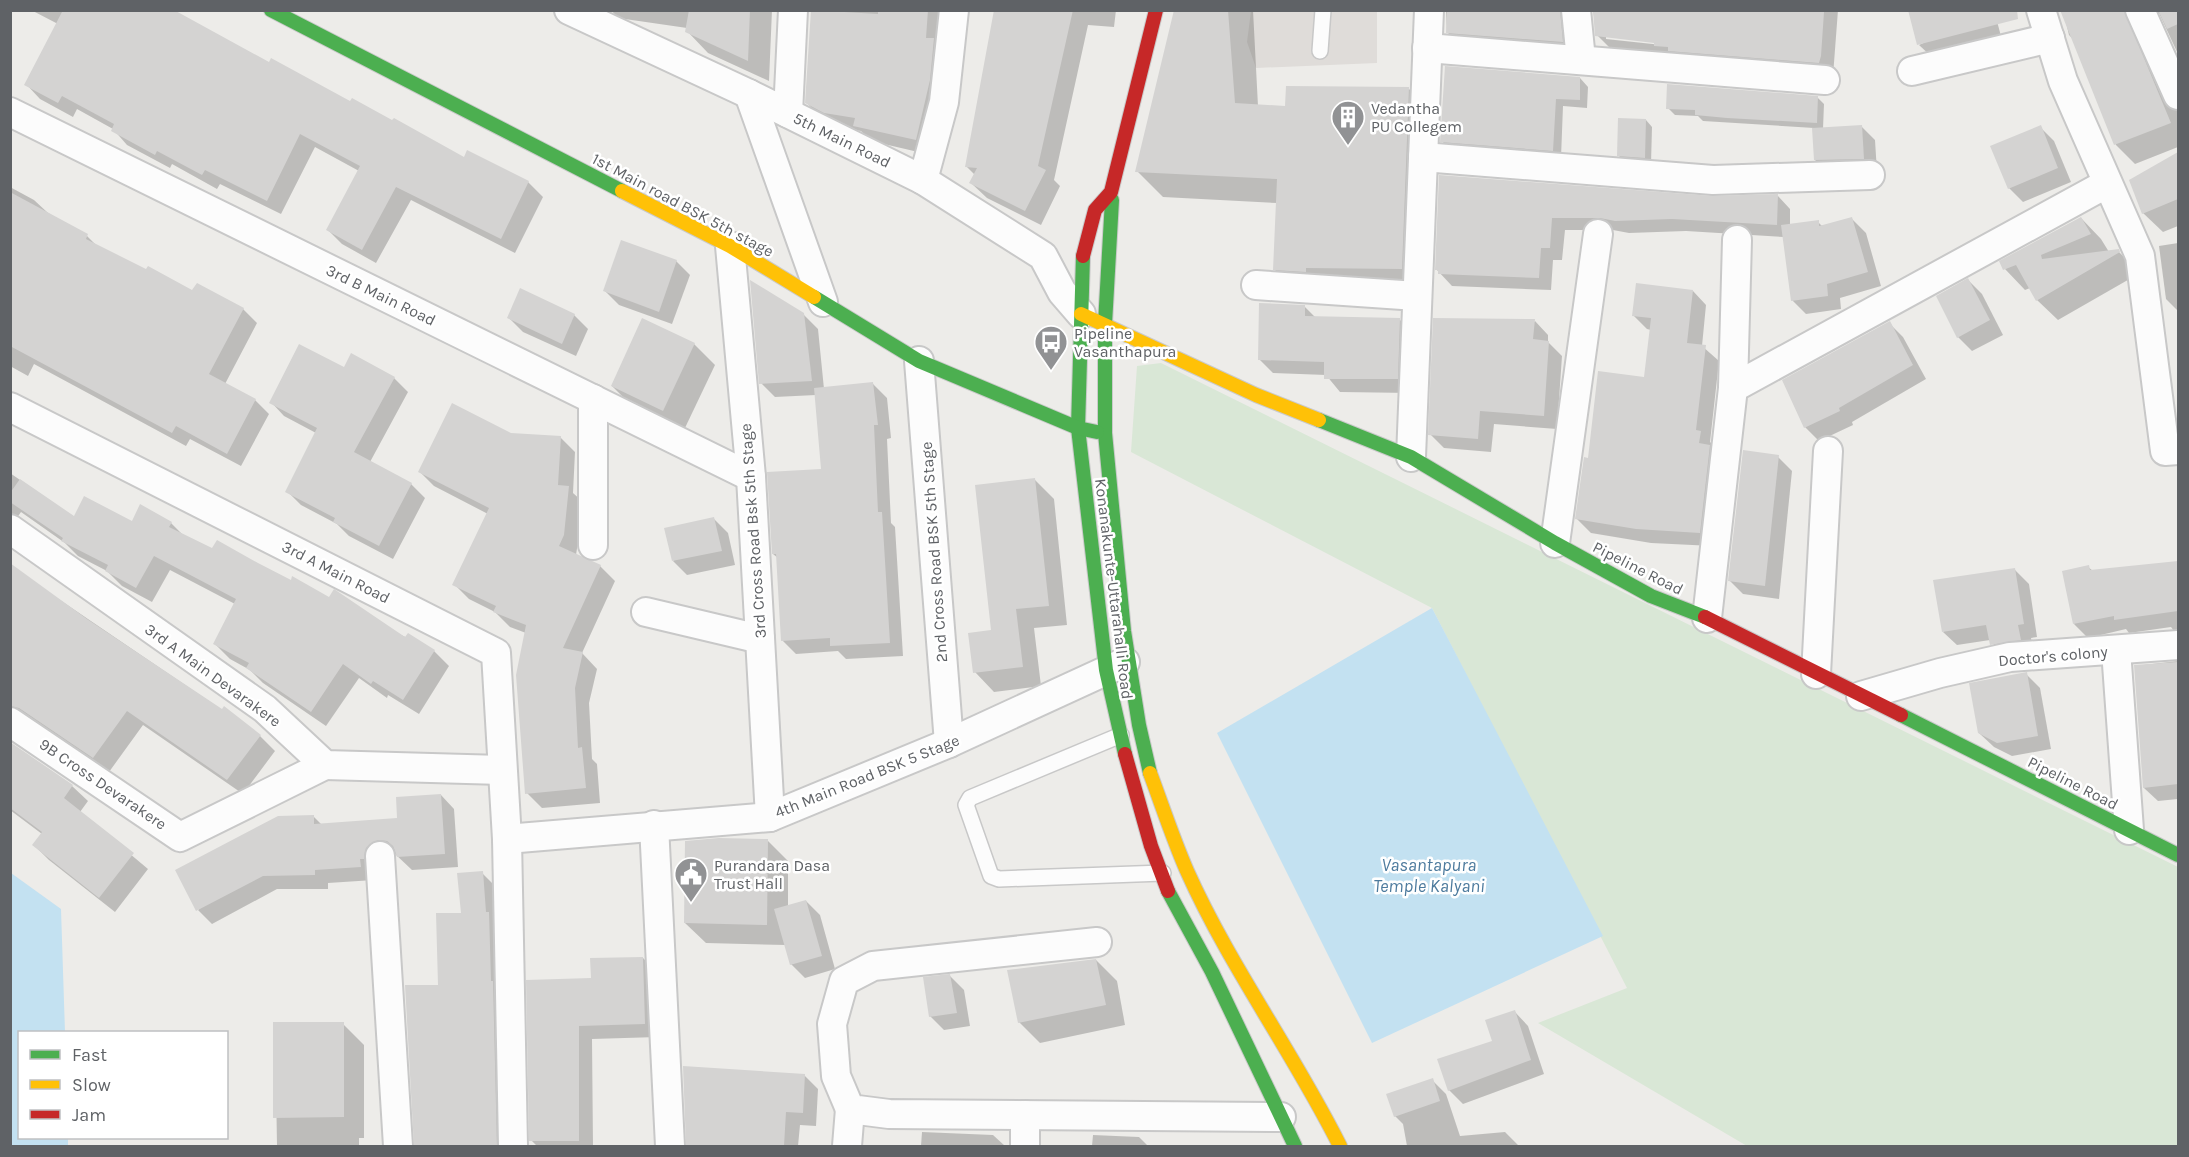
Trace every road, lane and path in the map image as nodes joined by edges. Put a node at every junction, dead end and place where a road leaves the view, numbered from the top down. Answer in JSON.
{"nodes":[{"id":1,"x":272,"y":10,"type":"edge"},
{"id":2,"x":569,"y":10,"type":"edge"},
{"id":3,"x":793,"y":10,"type":"edge"},
{"id":4,"x":954,"y":10,"type":"edge"},
{"id":5,"x":1156,"y":10,"type":"edge"},
{"id":6,"x":1323,"y":10,"type":"edge"},
{"id":7,"x":1429,"y":10,"type":"edge"},
{"id":8,"x":1576,"y":10,"type":"edge"},
{"id":9,"x":2041,"y":10,"type":"edge"},
{"id":10,"x":2140,"y":10,"type":"edge"},
{"id":11,"x":2050,"y":38,"type":"junction"},
{"id":12,"x":1427,"y":48,"type":"junction"},
{"id":13,"x":1320,"y":51,"type":"dead end"},
{"id":14,"x":1581,"y":60,"type":"junction"},
{"id":15,"x":1912,"y":71,"type":"dead end"},
{"id":16,"x":1825,"y":80,"type":"dead end"},
{"id":17,"x":749,"y":94,"type":"junction"},
{"id":18,"x":2178,"y":95,"type":"edge"},
{"id":19,"x":10,"y":112,"type":"edge"},
{"id":20,"x":788,"y":113,"type":"junction"},
{"id":21,"x":1423,"y":157,"type":"junction"},
{"id":22,"x":1870,"y":175,"type":"dead end"},
{"id":23,"x":923,"y":180,"type":"junction"},
{"id":24,"x":2106,"y":184,"type":"junction"},
{"id":25,"x":1111,"y":192,"type":"junction"},
{"id":26,"x":1598,"y":234,"type":"dead end"},
{"id":27,"x":1737,"y":240,"type":"dead end"},
{"id":28,"x":730,"y":246,"type":"junction"},
{"id":29,"x":1256,"y":285,"type":"dead end"},
{"id":30,"x":1417,"y":296,"type":"junction"},
{"id":31,"x":823,"y":302,"type":"junction"},
{"id":32,"x":1093,"y":319,"type":"junction"},
{"id":33,"x":919,"y":361,"type":"junction"},
{"id":34,"x":1733,"y":388,"type":"junction"},
{"id":35,"x":593,"y":399,"type":"junction"},
{"id":36,"x":10,"y":407,"type":"edge"},
{"id":37,"x":1078,"y":428,"type":"junction"},
{"id":38,"x":1105,"y":433,"type":"junction"},
{"id":39,"x":2178,"y":450,"type":"edge"},
{"id":40,"x":1828,"y":451,"type":"dead end"},
{"id":41,"x":1411,"y":457,"type":"junction"},
{"id":42,"x":751,"y":477,"type":"junction"},
{"id":43,"x":10,"y":529,"type":"edge"},
{"id":44,"x":1555,"y":543,"type":"junction"},
{"id":45,"x":593,"y":545,"type":"dead end"},
{"id":46,"x":646,"y":612,"type":"dead end"},
{"id":47,"x":1707,"y":618,"type":"junction"},
{"id":48,"x":760,"y":639,"type":"junction"},
{"id":49,"x":2178,"y":645,"type":"edge"},
{"id":50,"x":2116,"y":650,"type":"junction"},
{"id":51,"x":1117,"y":666,"type":"junction"},
{"id":52,"x":1816,"y":674,"type":"junction"},
{"id":53,"x":1861,"y":696,"type":"junction"},
{"id":54,"x":10,"y":722,"type":"edge"},
{"id":55,"x":1139,"y":725,"type":"junction"},
{"id":56,"x":1120,"y":736,"type":"junction"},
{"id":57,"x":949,"y":744,"type":"junction"},
{"id":58,"x":325,"y":765,"type":"junction"},
{"id":59,"x":502,"y":770,"type":"junction"},
{"id":60,"x":770,"y":817,"type":"junction"},
{"id":61,"x":654,"y":825,"type":"junction"},
{"id":62,"x":2129,"y":830,"type":"junction"},
{"id":63,"x":507,"y":839,"type":"junction"},
{"id":64,"x":2178,"y":855,"type":"edge"},
{"id":65,"x":380,"y":856,"type":"dead end"},
{"id":66,"x":1187,"y":872,"type":"junction"},
{"id":67,"x":1161,"y":873,"type":"junction"},
{"id":68,"x":1097,"y":942,"type":"dead end"},
{"id":69,"x":850,"y":1108,"type":"junction"},
{"id":70,"x":1025,"y":1114,"type":"junction"},
{"id":71,"x":1281,"y":1117,"type":"junction"},
{"id":72,"x":398,"y":1146,"type":"edge"},
{"id":73,"x":513,"y":1146,"type":"edge"},
{"id":74,"x":670,"y":1146,"type":"edge"},
{"id":75,"x":848,"y":1146,"type":"edge"},
{"id":76,"x":1024,"y":1146,"type":"edge"},
{"id":77,"x":1295,"y":1146,"type":"edge"},
{"id":78,"x":1340,"y":1146,"type":"edge"}],
"edges":[{"from":1,"to":28,"type":"main road","name":"1st Main road BSK 5th stage"},
{"from":2,"to":17,"type":"street","name":"5th Main Road"},
{"from":3,"to":20,"type":"street"},
{"from":4,"to":23,"type":"street"},
{"from":5,"to":25,"type":"main road","name":"Konanakunte-Uttarahalli Road"},
{"from":6,"to":13,"type":"lane"},
{"from":7,"to":12,"type":"street"},
{"from":8,"to":14,"type":"street"},
{"from":9,"to":11,"type":"street"},
{"from":10,"to":18,"type":"street"},
{"from":11,"to":15,"type":"street"},
{"from":11,"to":24,"type":"street"},
{"from":12,"to":14,"type":"street"},
{"from":12,"to":21,"type":"street"},
{"from":14,"to":16,"type":"street"},
{"from":17,"to":20,"type":"street","name":"5th Main Road"},
{"from":17,"to":31,"type":"street"},
{"from":19,"to":35,"type":"street","name":"3rd B Main Road"},
{"from":20,"to":23,"type":"street","name":"5th Main Road"},
{"from":21,"to":22,"type":"street"},
{"from":21,"to":30,"type":"street"},
{"from":23,"to":32,"type":"street","name":"5th Main Road"},
{"from":24,"to":34,"type":"street"},
{"from":24,"to":39,"type":"street"},
{"from":25,"to":32,"type":"main road"},
{"from":25,"to":32,"type":"main road","name":"Konanakunte-Uttarahalli Road"},
{"from":26,"to":44,"type":"street"},
{"from":27,"to":34,"type":"street"},
{"from":28,"to":31,"type":"main road","name":"1st Main road BSK 5th stage"},
{"from":28,"to":42,"type":"street","name":"3rd Cross Road Bsk 5th Stage"},
{"from":29,"to":30,"type":"street"},
{"from":30,"to":41,"type":"street"},
{"from":31,"to":33,"type":"main road","name":"1st Main road BSK 5th stage"},
{"from":32,"to":37,"type":"main road","name":"Konanakunte-Uttarahalli Road"},
{"from":32,"to":38,"type":"main road"},
{"from":32,"to":41,"type":"main road","name":"Pipeline Road"},
{"from":33,"to":37,"type":"main road","name":"1st Main road BSK 5th stage"},
{"from":33,"to":57,"type":"street","name":"2nd Cross Road BSK 5th Stage"},
{"from":34,"to":47,"type":"street"},
{"from":35,"to":42,"type":"street","name":"3rd B Main Road"},
{"from":35,"to":45,"type":"street"},
{"from":36,"to":59,"type":"street","name":"3rd A Main Road"},
{"from":37,"to":38,"type":"main road","name":"1st Main road BSK 5th stage"},
{"from":37,"to":51,"type":"main road","name":"Konanakunte-Uttarahalli Road"},
{"from":38,"to":51,"type":"main road"},
{"from":40,"to":52,"type":"street"},
{"from":41,"to":44,"type":"main road","name":"Pipeline Road"},
{"from":42,"to":48,"type":"street","name":"3rd Cross Road Bsk 5th Stage"},
{"from":43,"to":58,"type":"street","name":"3rd A Main Devarakere"},
{"from":44,"to":47,"type":"main road","name":"Pipeline Road"},
{"from":46,"to":48,"type":"street"},
{"from":47,"to":52,"type":"main road","name":"Pipeline Road"},
{"from":48,"to":60,"type":"street","name":"3rd Cross Road Bsk 5th Stage"},
{"from":49,"to":50,"type":"street","name":"Doctor's colony"},
{"from":50,"to":53,"type":"street","name":"Doctor's colony"},
{"from":50,"to":62,"type":"street"},
{"from":51,"to":55,"type":"main road"},
{"from":51,"to":56,"type":"main road","name":"Konanakunte-Uttarahalli Road"},
{"from":51,"to":57,"type":"street","name":"4th Main Road BSK 5 Stage"},
{"from":52,"to":53,"type":"main road","name":"Pipeline Road"},
{"from":53,"to":62,"type":"main road","name":"Pipeline Road"},
{"from":54,"to":58,"type":"street","name":"9B Cross Devarakere"},
{"from":55,"to":56,"type":"lane"},
{"from":55,"to":66,"type":"main road"},
{"from":56,"to":67,"type":"main road","name":"Konanakunte-Uttarahalli Road"},
{"from":56,"to":67,"type":"lane"},
{"from":57,"to":60,"type":"street","name":"4th Main Road BSK 5 Stage"},
{"from":58,"to":59,"type":"street"},
{"from":59,"to":63,"type":"street","name":"3rd A Main Road"},
{"from":60,"to":61,"type":"street","name":"4th Main Road BSK 5 Stage"},
{"from":61,"to":63,"type":"street","name":"4th Main Road BSK 5 Stage"},
{"from":61,"to":74,"type":"street"},
{"from":62,"to":64,"type":"main road","name":"Pipeline Road"},
{"from":63,"to":73,"type":"street","name":"3rd A Main Road"},
{"from":65,"to":72,"type":"street"},
{"from":66,"to":67,"type":"lane"},
{"from":66,"to":78,"type":"main road"},
{"from":67,"to":71,"type":"main road","name":"Konanakunte-Uttarahalli Road"},
{"from":68,"to":69,"type":"street"},
{"from":69,"to":70,"type":"street"},
{"from":69,"to":75,"type":"street"},
{"from":70,"to":71,"type":"street"},
{"from":70,"to":76,"type":"street"},
{"from":71,"to":77,"type":"main road","name":"Konanakunte-Uttarahalli Road"}]}
